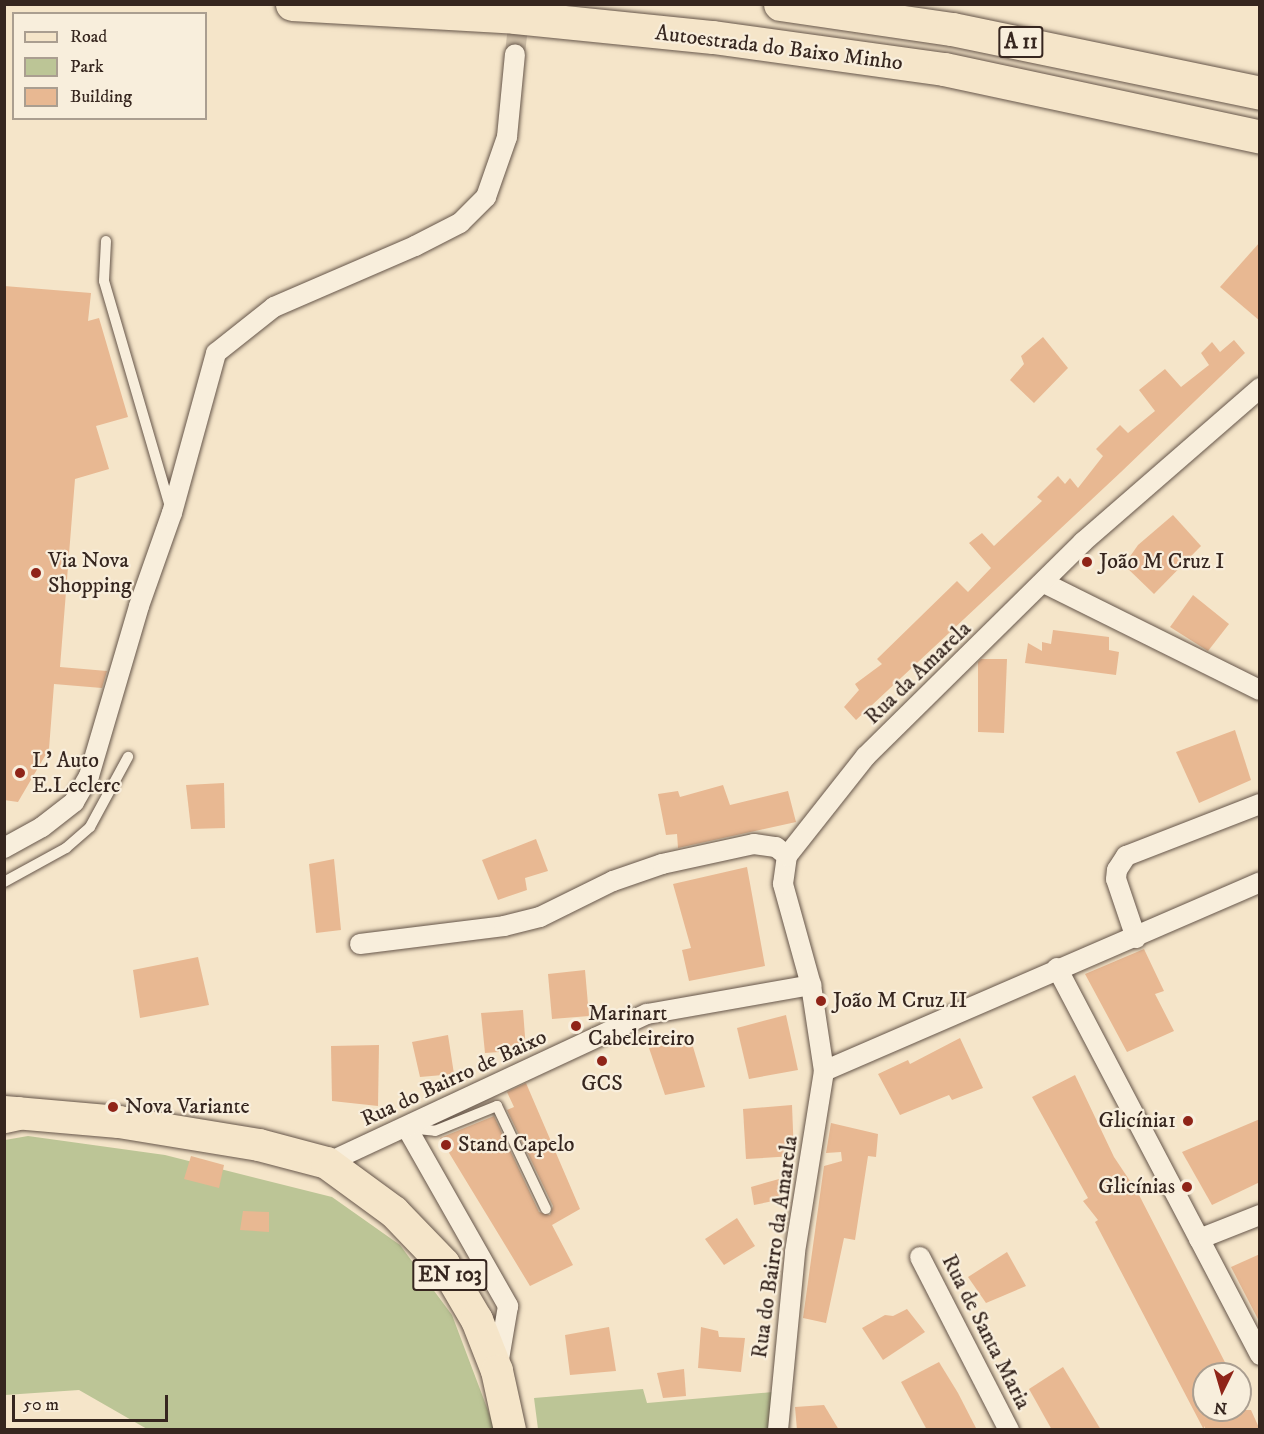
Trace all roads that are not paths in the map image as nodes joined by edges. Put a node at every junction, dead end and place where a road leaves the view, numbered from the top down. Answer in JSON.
{"nodes":[{"id":1,"x":292,"y":4,"type":"edge"},
{"id":2,"x":780,"y":4,"type":"edge"},
{"id":3,"x":515,"y":54,"type":"tunnel mouth"},
{"id":4,"x":1260,"y":93,"type":"edge"},
{"id":5,"x":1260,"y":137,"type":"edge"},
{"id":6,"x":106,"y":241,"type":"dead end"},
{"id":7,"x":1260,"y":388,"type":"edge"},
{"id":8,"x":172,"y":513,"type":"junction"},
{"id":9,"x":1044,"y":583,"type":"junction"},
{"id":10,"x":1260,"y":690,"type":"edge"},
{"id":11,"x":128,"y":757,"type":"dead end"},
{"id":12,"x":1260,"y":804,"type":"edge"},
{"id":13,"x":4,"y":848,"type":"edge"},
{"id":14,"x":787,"y":856,"type":"junction"},
{"id":15,"x":4,"y":882,"type":"edge"},
{"id":16,"x":1260,"y":882,"type":"edge"},
{"id":17,"x":1136,"y":938,"type":"junction"},
{"id":18,"x":360,"y":944,"type":"dead end"},
{"id":19,"x":1057,"y":968,"type":"junction"},
{"id":20,"x":811,"y":985,"type":"junction"},
{"id":21,"x":824,"y":1071,"type":"junction"},
{"id":22,"x":9,"y":1114,"type":"edge"},
{"id":23,"x":407,"y":1128,"type":"junction"},
{"id":24,"x":327,"y":1163,"type":"junction"},
{"id":25,"x":546,"y":1209,"type":"dead end"},
{"id":26,"x":1260,"y":1215,"type":"edge"},
{"id":27,"x":1199,"y":1239,"type":"junction"},
{"id":28,"x":920,"y":1257,"type":"dead end"},
{"id":29,"x":1260,"y":1355,"type":"edge"},
{"id":30,"x":498,"y":1371,"type":"junction"},
{"id":31,"x":510,"y":1430,"type":"edge"},
{"id":32,"x":778,"y":1430,"type":"edge"},
{"id":33,"x":1009,"y":1430,"type":"edge"}],
"edges":[{"from":1,"to":5,"type":"highway","name":"Autoestrada do Baixo Minho","number":"A 11"},
{"from":2,"to":4,"type":"highway","name":"Autoestrada do Baixo Minho","number":"A 11"},
{"from":3,"to":8,"type":"street"},
{"from":6,"to":8,"type":"lane"},
{"from":7,"to":9,"type":"street","name":"Rua da Amarela"},
{"from":8,"to":13,"type":"street"},
{"from":9,"to":10,"type":"street"},
{"from":9,"to":14,"type":"street","name":"Rua da Amarela"},
{"from":11,"to":15,"type":"lane"},
{"from":12,"to":17,"type":"street"},
{"from":14,"to":18,"type":"street"},
{"from":14,"to":20,"type":"street"},
{"from":16,"to":17,"type":"street"},
{"from":17,"to":19,"type":"street"},
{"from":19,"to":21,"type":"street"},
{"from":19,"to":27,"type":"street"},
{"from":20,"to":21,"type":"street"},
{"from":20,"to":23,"type":"street","name":"Rua do Bairro de Baixo"},
{"from":21,"to":32,"type":"street","name":"Rua do Bairro da Amarela"},
{"from":22,"to":24,"type":"main road","number":"EN 103"},
{"from":23,"to":24,"type":"street","name":"Rua do Bairro de Baixo"},
{"from":23,"to":25,"type":"lane"},
{"from":23,"to":30,"type":"street"},
{"from":24,"to":30,"type":"main road","number":"EN 103"},
{"from":26,"to":27,"type":"street"},
{"from":27,"to":29,"type":"street"},
{"from":28,"to":33,"type":"street","name":"Rua de Santa Maria"},
{"from":30,"to":31,"type":"main road","number":"EN 103"}]}
